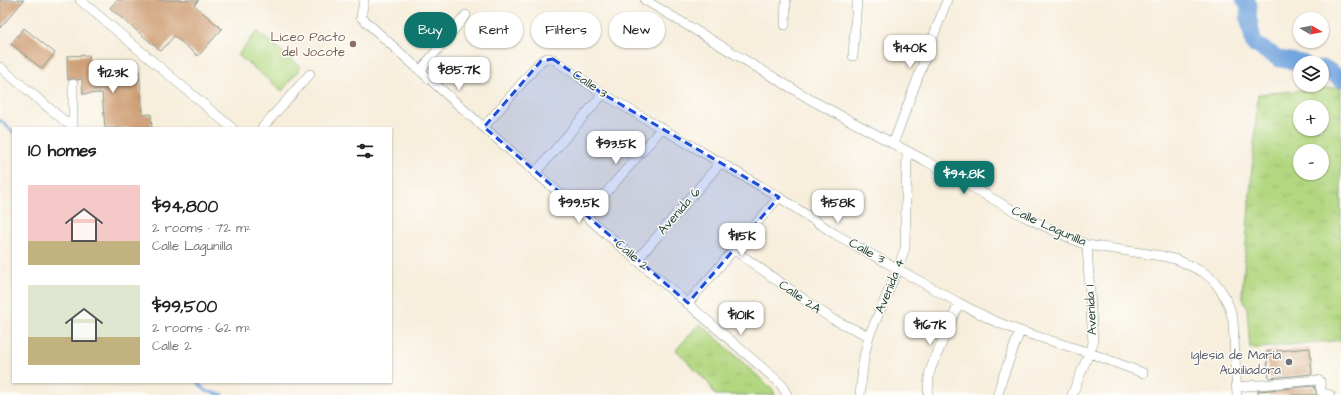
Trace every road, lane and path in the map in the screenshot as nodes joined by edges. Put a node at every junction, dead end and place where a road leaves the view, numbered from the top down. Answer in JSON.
{"nodes":[{"id":1,"x":80,"y":0,"type":"edge"},
{"id":2,"x":364,"y":0,"type":"edge"},
{"id":3,"x":645,"y":0,"type":"edge"},
{"id":4,"x":786,"y":0,"type":"edge"},
{"id":5,"x":857,"y":0,"type":"edge"},
{"id":6,"x":947,"y":0,"type":"edge"},
{"id":7,"x":465,"y":16,"type":"edge"},
{"id":8,"x":785,"y":25,"type":"dead end"},
{"id":9,"x":853,"y":56,"type":"dead end"},
{"id":10,"x":0,"y":67,"type":"edge"},
{"id":11,"x":420,"y":71,"type":"junction"},
{"id":12,"x":310,"y":74,"type":"dead end"},
{"id":13,"x":73,"y":84,"type":"dead end"},
{"id":14,"x":603,"y":94,"type":"junction"},
{"id":15,"x":72,"y":127,"type":"edge"},
{"id":16,"x":73,"y":127,"type":"edge"},
{"id":17,"x":231,"y":127,"type":"edge"},
{"id":18,"x":263,"y":127,"type":"edge"},
{"id":19,"x":484,"y":127,"type":"junction"},
{"id":20,"x":662,"y":128,"type":"junction"},
{"id":21,"x":894,"y":144,"type":"junction"},
{"id":22,"x":907,"y":152,"type":"junction"},
{"id":23,"x":721,"y":162,"type":"junction"},
{"id":24,"x":535,"y":173,"type":"junction"},
{"id":25,"x":780,"y":196,"type":"junction"},
{"id":26,"x":586,"y":216,"type":"junction"},
{"id":27,"x":1087,"y":245,"type":"junction"},
{"id":28,"x":734,"y":250,"type":"junction"},
{"id":29,"x":637,"y":260,"type":"junction"},
{"id":30,"x":898,"y":268,"type":"junction"},
{"id":31,"x":688,"y":303,"type":"junction"},
{"id":32,"x":959,"y":303,"type":"junction"},
{"id":33,"x":1020,"y":331,"type":"junction"},
{"id":34,"x":869,"y":336,"type":"junction"},
{"id":35,"x":1090,"y":353,"type":"junction"},
{"id":36,"x":1143,"y":373,"type":"dead end"},
{"id":37,"x":1236,"y":391,"type":"edge"},
{"id":38,"x":787,"y":395,"type":"edge"},
{"id":39,"x":860,"y":395,"type":"edge"},
{"id":40,"x":928,"y":395,"type":"edge"},
{"id":41,"x":998,"y":395,"type":"edge"},
{"id":42,"x":1072,"y":395,"type":"edge"},
{"id":43,"x":1330,"y":395,"type":"edge"}],
"edges":[{"from":1,"to":17,"type":"street"},
{"from":2,"to":11,"type":"street","name":"Calle 2"},
{"from":3,"to":21,"type":"street","name":"Calle Lagunilla"},
{"from":4,"to":8,"type":"street"},
{"from":5,"to":9,"type":"street"},
{"from":6,"to":21,"type":"street"},
{"from":7,"to":11,"type":"street"},
{"from":10,"to":15,"type":"street"},
{"from":11,"to":19,"type":"street","name":"Calle 2"},
{"from":12,"to":18,"type":"street"},
{"from":13,"to":16,"type":"street"},
{"from":14,"to":19,"type":"street","name":"Calle 3"},
{"from":14,"to":20,"type":"street","name":"Calle 3"},
{"from":14,"to":24,"type":"street"},
{"from":19,"to":24,"type":"street","name":"Calle 2"},
{"from":20,"to":23,"type":"street","name":"Calle 3"},
{"from":20,"to":26,"type":"street"},
{"from":21,"to":22,"type":"street","name":"Calle Lagunilla"},
{"from":22,"to":27,"type":"street","name":"Calle Lagunilla"},
{"from":22,"to":30,"type":"street","name":"Avenida 4"},
{"from":23,"to":25,"type":"street","name":"Calle 3"},
{"from":23,"to":29,"type":"street","name":"Avenida 6"},
{"from":24,"to":26,"type":"street","name":"Calle 2"},
{"from":25,"to":28,"type":"street"},
{"from":25,"to":30,"type":"street","name":"Calle 3"},
{"from":26,"to":29,"type":"street","name":"Calle 2"},
{"from":27,"to":35,"type":"street","name":"Avenida 1"},
{"from":27,"to":37,"type":"street","name":"Calle Lagunilla"},
{"from":28,"to":31,"type":"street"},
{"from":28,"to":34,"type":"street","name":"Calle 2A"},
{"from":29,"to":31,"type":"street","name":"Calle 2"},
{"from":30,"to":32,"type":"street","name":"Calle 3"},
{"from":30,"to":34,"type":"street","name":"Avenida 4"},
{"from":31,"to":38,"type":"street","name":"Calle 2"},
{"from":32,"to":33,"type":"street","name":"Calle 3"},
{"from":32,"to":40,"type":"street"},
{"from":33,"to":35,"type":"street","name":"Calle 3"},
{"from":33,"to":41,"type":"street"},
{"from":34,"to":39,"type":"street","name":"Avenida 4"},
{"from":35,"to":36,"type":"street","name":"Calle 3"},
{"from":35,"to":42,"type":"street","name":"Avenida 1"},
{"from":37,"to":43,"type":"street"}]}
